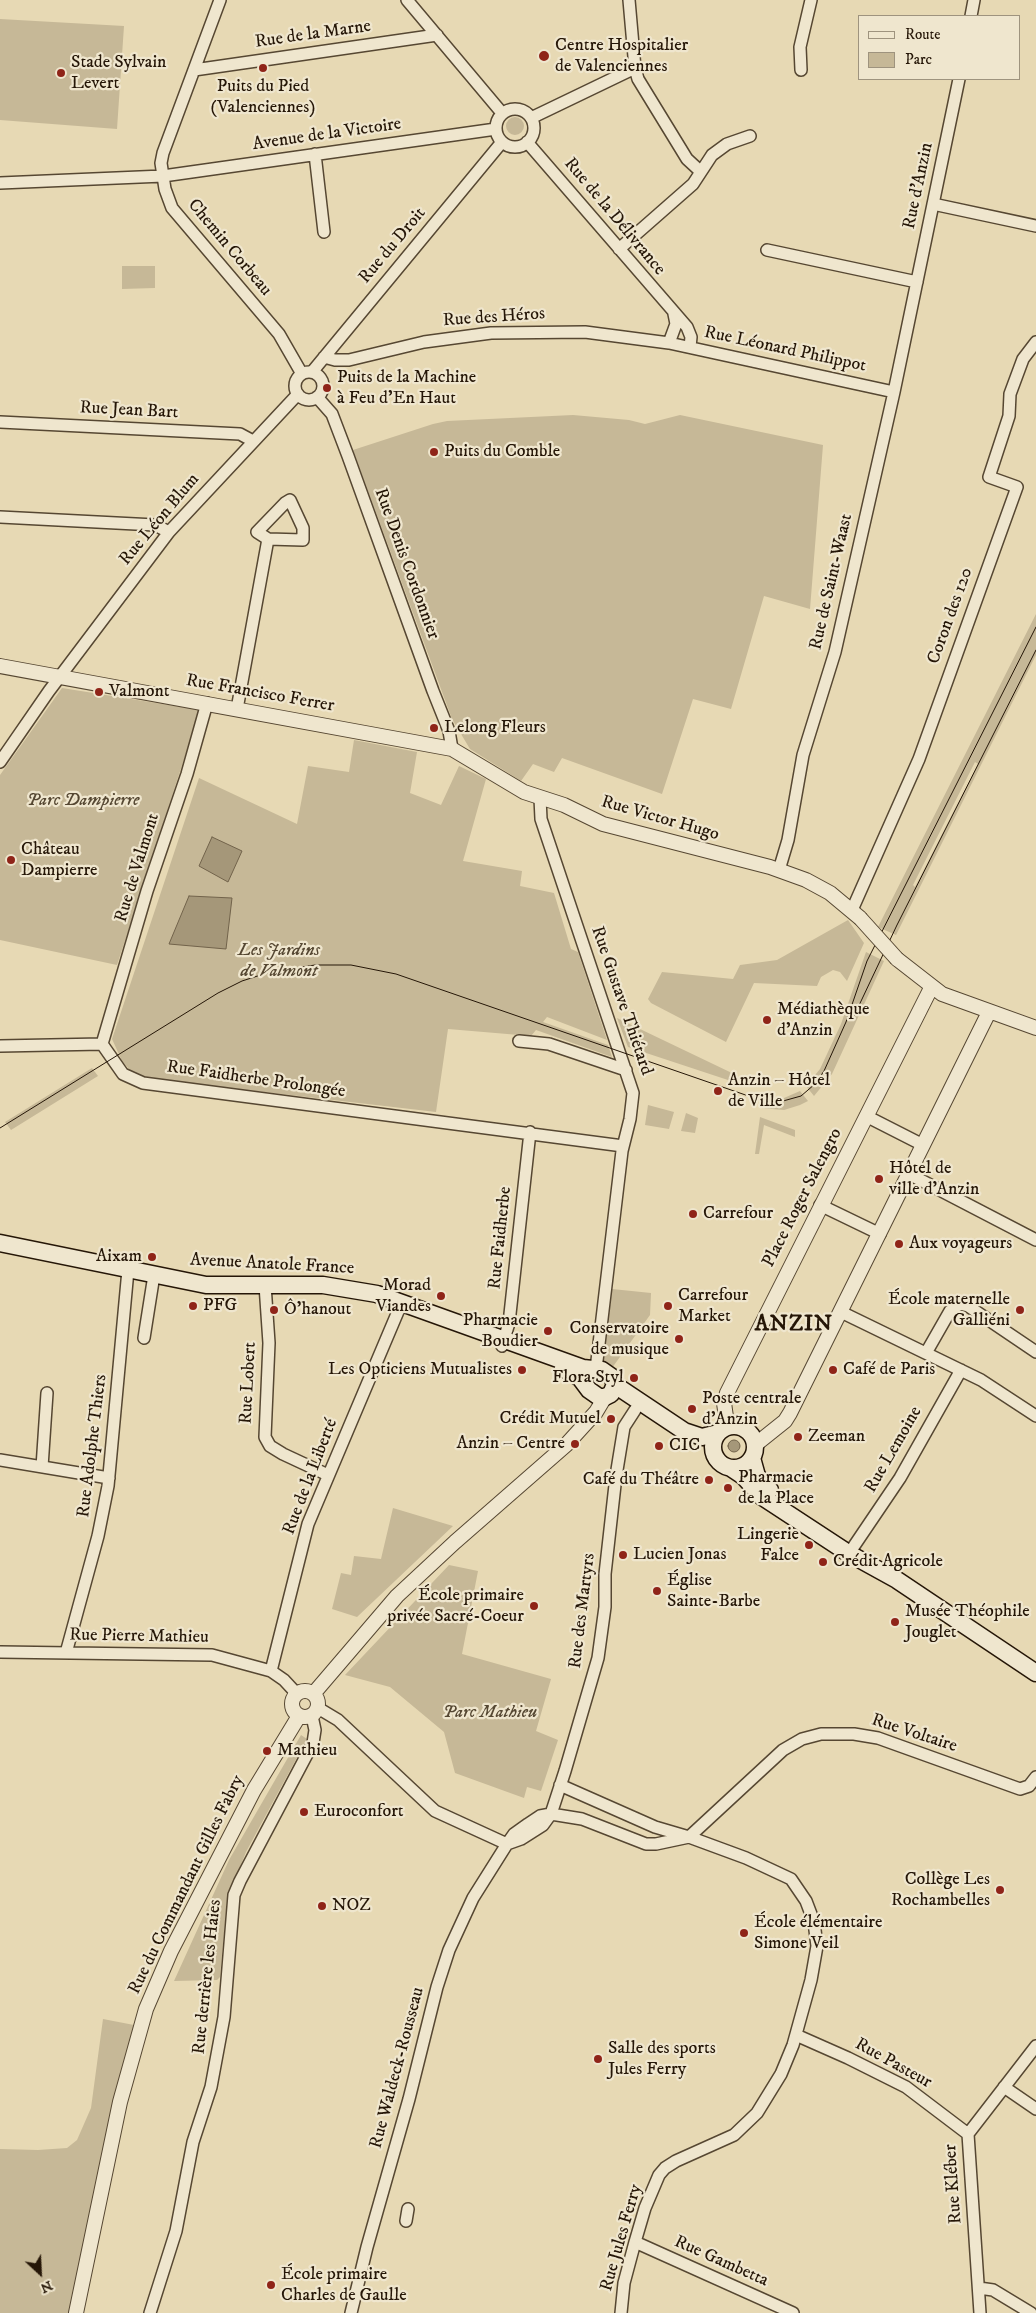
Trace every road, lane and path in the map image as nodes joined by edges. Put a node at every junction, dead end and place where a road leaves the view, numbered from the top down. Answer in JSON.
{"nodes":[{"id":1,"x":220,"y":0,"type":"edge"},
{"id":2,"x":407,"y":0,"type":"edge"},
{"id":3,"x":629,"y":0,"type":"edge"},
{"id":4,"x":811,"y":0,"type":"edge"},
{"id":5,"x":974,"y":0,"type":"edge"},
{"id":6,"x":971,"y":15,"type":"edge"},
{"id":7,"x":437,"y":36,"type":"junction"},
{"id":8,"x":634,"y":68,"type":"junction"},
{"id":9,"x":194,"y":70,"type":"junction"},
{"id":10,"x":801,"y":70,"type":"dead end"},
{"id":11,"x":958,"y":80,"type":"edge"},
{"id":12,"x":502,"y":113,"type":"junction"},
{"id":13,"x":531,"y":118,"type":"junction"},
{"id":14,"x":496,"y":129,"type":"junction"},
{"id":15,"x":750,"y":136,"type":"dead end"},
{"id":16,"x":502,"y":142,"type":"junction"},
{"id":17,"x":527,"y":142,"type":"junction"},
{"id":18,"x":315,"y":154,"type":"junction"},
{"id":19,"x":700,"y":171,"type":"junction"},
{"id":20,"x":163,"y":176,"type":"junction"},
{"id":21,"x":0,"y":183,"type":"edge"},
{"id":22,"x":933,"y":204,"type":"junction"},
{"id":23,"x":1036,"y":226,"type":"edge"},
{"id":24,"x":324,"y":232,"type":"dead end"},
{"id":25,"x":618,"y":249,"type":"junction"},
{"id":26,"x":766,"y":250,"type":"dead end"},
{"id":27,"x":917,"y":282,"type":"junction"},
{"id":28,"x":913,"y":300,"type":"joint"},
{"id":29,"x":674,"y":314,"type":"junction"},
{"id":30,"x":669,"y":343,"type":"junction"},
{"id":31,"x":1033,"y":345,"type":"edge"},
{"id":32,"x":690,"y":347,"type":"junction"},
{"id":33,"x":324,"y":357,"type":"junction"},
{"id":34,"x":307,"y":373,"type":"junction"},
{"id":35,"x":894,"y":392,"type":"junction"},
{"id":36,"x":298,"y":394,"type":"junction"},
{"id":37,"x":317,"y":397,"type":"junction"},
{"id":38,"x":0,"y":422,"type":"edge"},
{"id":39,"x":253,"y":441,"type":"junction"},
{"id":40,"x":0,"y":517,"type":"edge"},
{"id":41,"x":169,"y":532,"type":"junction"},
{"id":42,"x":268,"y":539,"type":"dead end"},
{"id":43,"x":0,"y":666,"type":"edge"},
{"id":44,"x":60,"y":677,"type":"junction"},
{"id":45,"x":208,"y":703,"type":"junction"},
{"id":46,"x":237,"y":709,"type":"junction"},
{"id":47,"x":452,"y":749,"type":"junction"},
{"id":48,"x":0,"y":762,"type":"edge"},
{"id":49,"x":540,"y":798,"type":"junction"},
{"id":50,"x":779,"y":870,"type":"junction"},
{"id":51,"x":856,"y":914,"type":"junction"},
{"id":52,"x":931,"y":988,"type":"junction"},
{"id":53,"x":989,"y":1012,"type":"junction"},
{"id":54,"x":1036,"y":1028,"type":"edge"},
{"id":55,"x":519,"y":1041,"type":"dead end"},
{"id":56,"x":102,"y":1044,"type":"junction"},
{"id":57,"x":0,"y":1046,"type":"edge"},
{"id":58,"x":626,"y":1070,"type":"junction"},
{"id":59,"x":866,"y":1116,"type":"junction"},
{"id":60,"x":530,"y":1132,"type":"junction"},
{"id":61,"x":923,"y":1145,"type":"junction"},
{"id":62,"x":623,"y":1146,"type":"junction"},
{"id":63,"x":909,"y":1174,"type":"junction"},
{"id":64,"x":820,"y":1205,"type":"junction"},
{"id":65,"x":880,"y":1234,"type":"junction"},
{"id":66,"x":1036,"y":1240,"type":"edge"},
{"id":67,"x":0,"y":1243,"type":"edge"},
{"id":68,"x":0,"y":1252,"type":"edge"},
{"id":69,"x":128,"y":1274,"type":"junction"},
{"id":70,"x":153,"y":1279,"type":"junction"},
{"id":71,"x":265,"y":1290,"type":"junction"},
{"id":72,"x":401,"y":1306,"type":"junction"},
{"id":73,"x":841,"y":1312,"type":"junction"},
{"id":74,"x":144,"y":1338,"type":"dead end"},
{"id":75,"x":504,"y":1342,"type":"junction"},
{"id":76,"x":1036,"y":1352,"type":"edge"},
{"id":77,"x":926,"y":1353,"type":"junction"},
{"id":78,"x":961,"y":1370,"type":"junction"},
{"id":79,"x":591,"y":1378,"type":"junction"},
{"id":80,"x":610,"y":1392,"type":"junction"},
{"id":81,"x":47,"y":1393,"type":"dead end"},
{"id":82,"x":635,"y":1410,"type":"junction"},
{"id":83,"x":1036,"y":1416,"type":"edge"},
{"id":84,"x":583,"y":1426,"type":"junction"},
{"id":85,"x":720,"y":1431,"type":"junction"},
{"id":86,"x":753,"y":1452,"type":"junction"},
{"id":87,"x":715,"y":1456,"type":"junction"},
{"id":88,"x":0,"y":1460,"type":"edge"},
{"id":89,"x":42,"y":1467,"type":"junction"},
{"id":90,"x":731,"y":1468,"type":"junction"},
{"id":91,"x":328,"y":1475,"type":"junction"},
{"id":92,"x":109,"y":1478,"type":"junction"},
{"id":93,"x":854,"y":1546,"type":"junction"},
{"id":94,"x":897,"y":1580,"type":"junction"},
{"id":95,"x":0,"y":1652,"type":"edge"},
{"id":96,"x":66,"y":1653,"type":"junction"},
{"id":97,"x":271,"y":1671,"type":"junction"},
{"id":98,"x":1036,"y":1673,"type":"edge"},
{"id":99,"x":314,"y":1693,"type":"junction"},
{"id":100,"x":297,"y":1694,"type":"junction"},
{"id":101,"x":310,"y":1713,"type":"junction"},
{"id":102,"x":1036,"y":1777,"type":"edge"},
{"id":103,"x":560,"y":1785,"type":"junction"},
{"id":104,"x":551,"y":1814,"type":"junction"},
{"id":105,"x":689,"y":1836,"type":"junction"},
{"id":106,"x":507,"y":1844,"type":"junction"},
{"id":107,"x":796,"y":2036,"type":"junction"},
{"id":108,"x":1036,"y":2046,"type":"edge"},
{"id":109,"x":1004,"y":2087,"type":"junction"},
{"id":110,"x":1036,"y":2109,"type":"edge"},
{"id":111,"x":968,"y":2134,"type":"junction"},
{"id":112,"x":635,"y":2242,"type":"junction"},
{"id":113,"x":979,"y":2288,"type":"junction"},
{"id":114,"x":76,"y":2313,"type":"edge"},
{"id":115,"x":150,"y":2313,"type":"edge"},
{"id":116,"x":351,"y":2313,"type":"edge"},
{"id":117,"x":621,"y":2313,"type":"edge"},
{"id":118,"x":793,"y":2313,"type":"edge"},
{"id":119,"x":980,"y":2313,"type":"edge"},
{"id":120,"x":1031,"y":2313,"type":"edge"}],
"edges":[{"from":1,"to":9,"type":"street","name":"Chemin Corbeau"},
{"from":2,"to":7,"type":"street"},
{"from":3,"to":8,"type":"street"},
{"from":4,"to":10,"type":"street"},
{"from":5,"to":6,"type":"street"},
{"from":7,"to":9,"type":"street","name":"Rue de la Marne"},
{"from":7,"to":12,"type":"street"},
{"from":8,"to":13,"type":"street"},
{"from":8,"to":19,"type":"street"},
{"from":9,"to":20,"type":"street","name":"Chemin Corbeau"},
{"from":11,"to":22,"type":"street","name":"Rue d'Anzin"},
{"from":12,"to":13,"type":"street"},
{"from":12,"to":14,"type":"street"},
{"from":13,"to":17,"type":"street"},
{"from":14,"to":16,"type":"street"},
{"from":14,"to":18,"type":"street","name":"Avenue de la Victoire"},
{"from":15,"to":19,"type":"street"},
{"from":16,"to":17,"type":"street"},
{"from":16,"to":33,"type":"street","name":"Rue du Droit"},
{"from":17,"to":25,"type":"street","name":"Rue de la Délivrance"},
{"from":18,"to":20,"type":"street","name":"Avenue de la Victoire"},
{"from":18,"to":24,"type":"street"},
{"from":19,"to":25,"type":"street"},
{"from":20,"to":21,"type":"street"},
{"from":20,"to":34,"type":"street","name":"Chemin Corbeau"},
{"from":22,"to":23,"type":"street"},
{"from":22,"to":27,"type":"street","name":"Rue d'Anzin"},
{"from":25,"to":29,"type":"street","name":"Rue de la Délivrance"},
{"from":26,"to":27,"type":"street"},
{"from":27,"to":28,"type":"street","name":"Rue d'Anzin"},
{"from":28,"to":35,"type":"street","name":"Rue de Saint-Waast"},
{"from":29,"to":30,"type":"street"},
{"from":29,"to":32,"type":"street","name":"Rue de la Délivrance"},
{"from":30,"to":32,"type":"street","name":"Rue Léonard Philippot"},
{"from":30,"to":33,"type":"street","name":"Rue des Héros"},
{"from":31,"to":51,"type":"street","name":"Coron des 120"},
{"from":32,"to":35,"type":"street","name":"Rue Léonard Philippot"},
{"from":33,"to":34,"type":"street","name":"Rue du Droit"},
{"from":34,"to":36,"type":"street"},
{"from":34,"to":37,"type":"street"},
{"from":35,"to":50,"type":"street","name":"Rue de Saint-Waast"},
{"from":36,"to":37,"type":"street"},
{"from":36,"to":39,"type":"street","name":"Rue Léon Blum"},
{"from":37,"to":47,"type":"street","name":"Rue Denis Cordonnier"},
{"from":38,"to":39,"type":"street","name":"Rue Jean Bart"},
{"from":39,"to":41,"type":"street","name":"Rue Léon Blum"},
{"from":40,"to":41,"type":"street"},
{"from":41,"to":44,"type":"street","name":"Rue Léon Blum"},
{"from":42,"to":46,"type":"street"},
{"from":43,"to":44,"type":"street","name":"Rue Francisco Ferrer"},
{"from":44,"to":45,"type":"street","name":"Rue Francisco Ferrer"},
{"from":44,"to":48,"type":"street","name":"Rue Léon Blum"},
{"from":45,"to":46,"type":"street","name":"Rue Francisco Ferrer"},
{"from":45,"to":56,"type":"street","name":"Rue de Valmont"},
{"from":46,"to":47,"type":"street","name":"Rue Francisco Ferrer"},
{"from":47,"to":49,"type":"street","name":"Rue Victor Hugo"},
{"from":49,"to":50,"type":"street","name":"Rue Victor Hugo"},
{"from":49,"to":58,"type":"street","name":"Rue Gustave Thiétard"},
{"from":50,"to":51,"type":"street","name":"Rue Victor Hugo"},
{"from":51,"to":52,"type":"street","name":"Rue Victor Hugo","bridge":true},
{"from":52,"to":53,"type":"street","name":"Rue Victor Hugo"},
{"from":52,"to":59,"type":"street","name":"Place Roger Salengro"},
{"from":53,"to":54,"type":"street","name":"Rue Victor Hugo"},
{"from":53,"to":61,"type":"street"},
{"from":55,"to":58,"type":"street"},
{"from":56,"to":57,"type":"street"},
{"from":56,"to":60,"type":"street","name":"Rue Faidherbe Prolongée"},
{"from":58,"to":62,"type":"street","name":"Rue Gustave Thiétard"},
{"from":59,"to":61,"type":"street"},
{"from":59,"to":64,"type":"street","name":"Place Roger Salengro"},
{"from":60,"to":62,"type":"street"},
{"from":60,"to":75,"type":"street","name":"Rue Faidherbe"},
{"from":61,"to":63,"type":"street"},
{"from":62,"to":79,"type":"street","name":"Rue Gustave Thiétard"},
{"from":63,"to":65,"type":"street"},
{"from":63,"to":66,"type":"street"},
{"from":64,"to":65,"type":"street"},
{"from":64,"to":85,"type":"street","name":"Place Roger Salengro"},
{"from":65,"to":73,"type":"street"},
{"from":67,"to":69,"type":"main road","name":"Avenue Anatole France"},
{"from":68,"to":69,"type":"main road","name":"Avenue Anatole France"},
{"from":69,"to":70,"type":"main road","name":"Avenue Anatole France"},
{"from":69,"to":92,"type":"street","name":"Rue Adolphe Thiers"},
{"from":70,"to":71,"type":"main road","name":"Avenue Anatole France"},
{"from":70,"to":74,"type":"street"},
{"from":71,"to":72,"type":"main road","name":"Avenue Anatole France"},
{"from":71,"to":91,"type":"street","name":"Rue Lobert"},
{"from":72,"to":75,"type":"main road","name":"Avenue Anatole France"},
{"from":72,"to":91,"type":"street","name":"Rue de la Liberté"},
{"from":73,"to":77,"type":"street"},
{"from":73,"to":86,"type":"street"},
{"from":75,"to":79,"type":"main road","name":"Avenue Anatole France"},
{"from":76,"to":77,"type":"street"},
{"from":77,"to":78,"type":"street"},
{"from":78,"to":83,"type":"street"},
{"from":78,"to":93,"type":"street","name":"Rue Lemoine"},
{"from":79,"to":80,"type":"main road","name":"Avenue Anatole France"},
{"from":79,"to":80,"type":"main road","name":"Avenue Anatole France"},
{"from":79,"to":84,"type":"street"},
{"from":80,"to":82,"type":"main road","name":"Avenue Anatole France"},
{"from":80,"to":84,"type":"street"},
{"from":80,"to":85,"type":"main road","name":"Avenue Anatole France"},
{"from":81,"to":89,"type":"street"},
{"from":82,"to":87,"type":"main road","name":"Avenue Anatole France"},
{"from":82,"to":103,"type":"street","name":"Rue des Martyrs"},
{"from":84,"to":99,"type":"street"},
{"from":85,"to":86,"type":"main road"},
{"from":85,"to":87,"type":"main road"},
{"from":86,"to":90,"type":"main road"},
{"from":86,"to":93,"type":"main road"},
{"from":87,"to":90,"type":"main road"},
{"from":88,"to":89,"type":"street"},
{"from":89,"to":92,"type":"street"},
{"from":90,"to":94,"type":"main road"},
{"from":91,"to":97,"type":"street","name":"Rue de la Liberté"},
{"from":92,"to":96,"type":"street","name":"Rue Adolphe Thiers"},
{"from":93,"to":94,"type":"main road"},
{"from":94,"to":98,"type":"main road"},
{"from":95,"to":96,"type":"street","name":"Rue Pierre Mathieu"},
{"from":96,"to":97,"type":"street","name":"Rue Pierre Mathieu"},
{"from":97,"to":100,"type":"street","name":"Rue Pierre Mathieu"},
{"from":99,"to":100,"type":"street"},
{"from":99,"to":101,"type":"street"},
{"from":100,"to":101,"type":"street"},
{"from":101,"to":106,"type":"street"},
{"from":101,"to":114,"type":"street","name":"Rue du Commandant Gilles Fabry"},
{"from":101,"to":115,"type":"street","name":"Rue derrière les Haies"},
{"from":102,"to":105,"type":"street","name":"Rue Voltaire"},
{"from":103,"to":104,"type":"street","name":"Rue des Martyrs"},
{"from":103,"to":105,"type":"street","name":"Rue Jules Ferry"},
{"from":104,"to":105,"type":"street"},
{"from":104,"to":106,"type":"street"},
{"from":105,"to":107,"type":"street","name":"Rue Jules Ferry"},
{"from":106,"to":116,"type":"street","name":"Rue Waldeck-Rousseau"},
{"from":107,"to":111,"type":"street","name":"Rue Pasteur"},
{"from":107,"to":112,"type":"street","name":"Rue Jules Ferry"},
{"from":108,"to":109,"type":"street","name":"Rue Kléber"},
{"from":109,"to":110,"type":"street"},
{"from":109,"to":111,"type":"street","name":"Rue Kléber"},
{"from":111,"to":113,"type":"street","name":"Rue Kléber"},
{"from":112,"to":117,"type":"street","name":"Rue Jules Ferry"},
{"from":112,"to":118,"type":"street","name":"Rue Gambetta"},
{"from":113,"to":119,"type":"street","name":"Rue Kléber"},
{"from":113,"to":120,"type":"street"}]}
